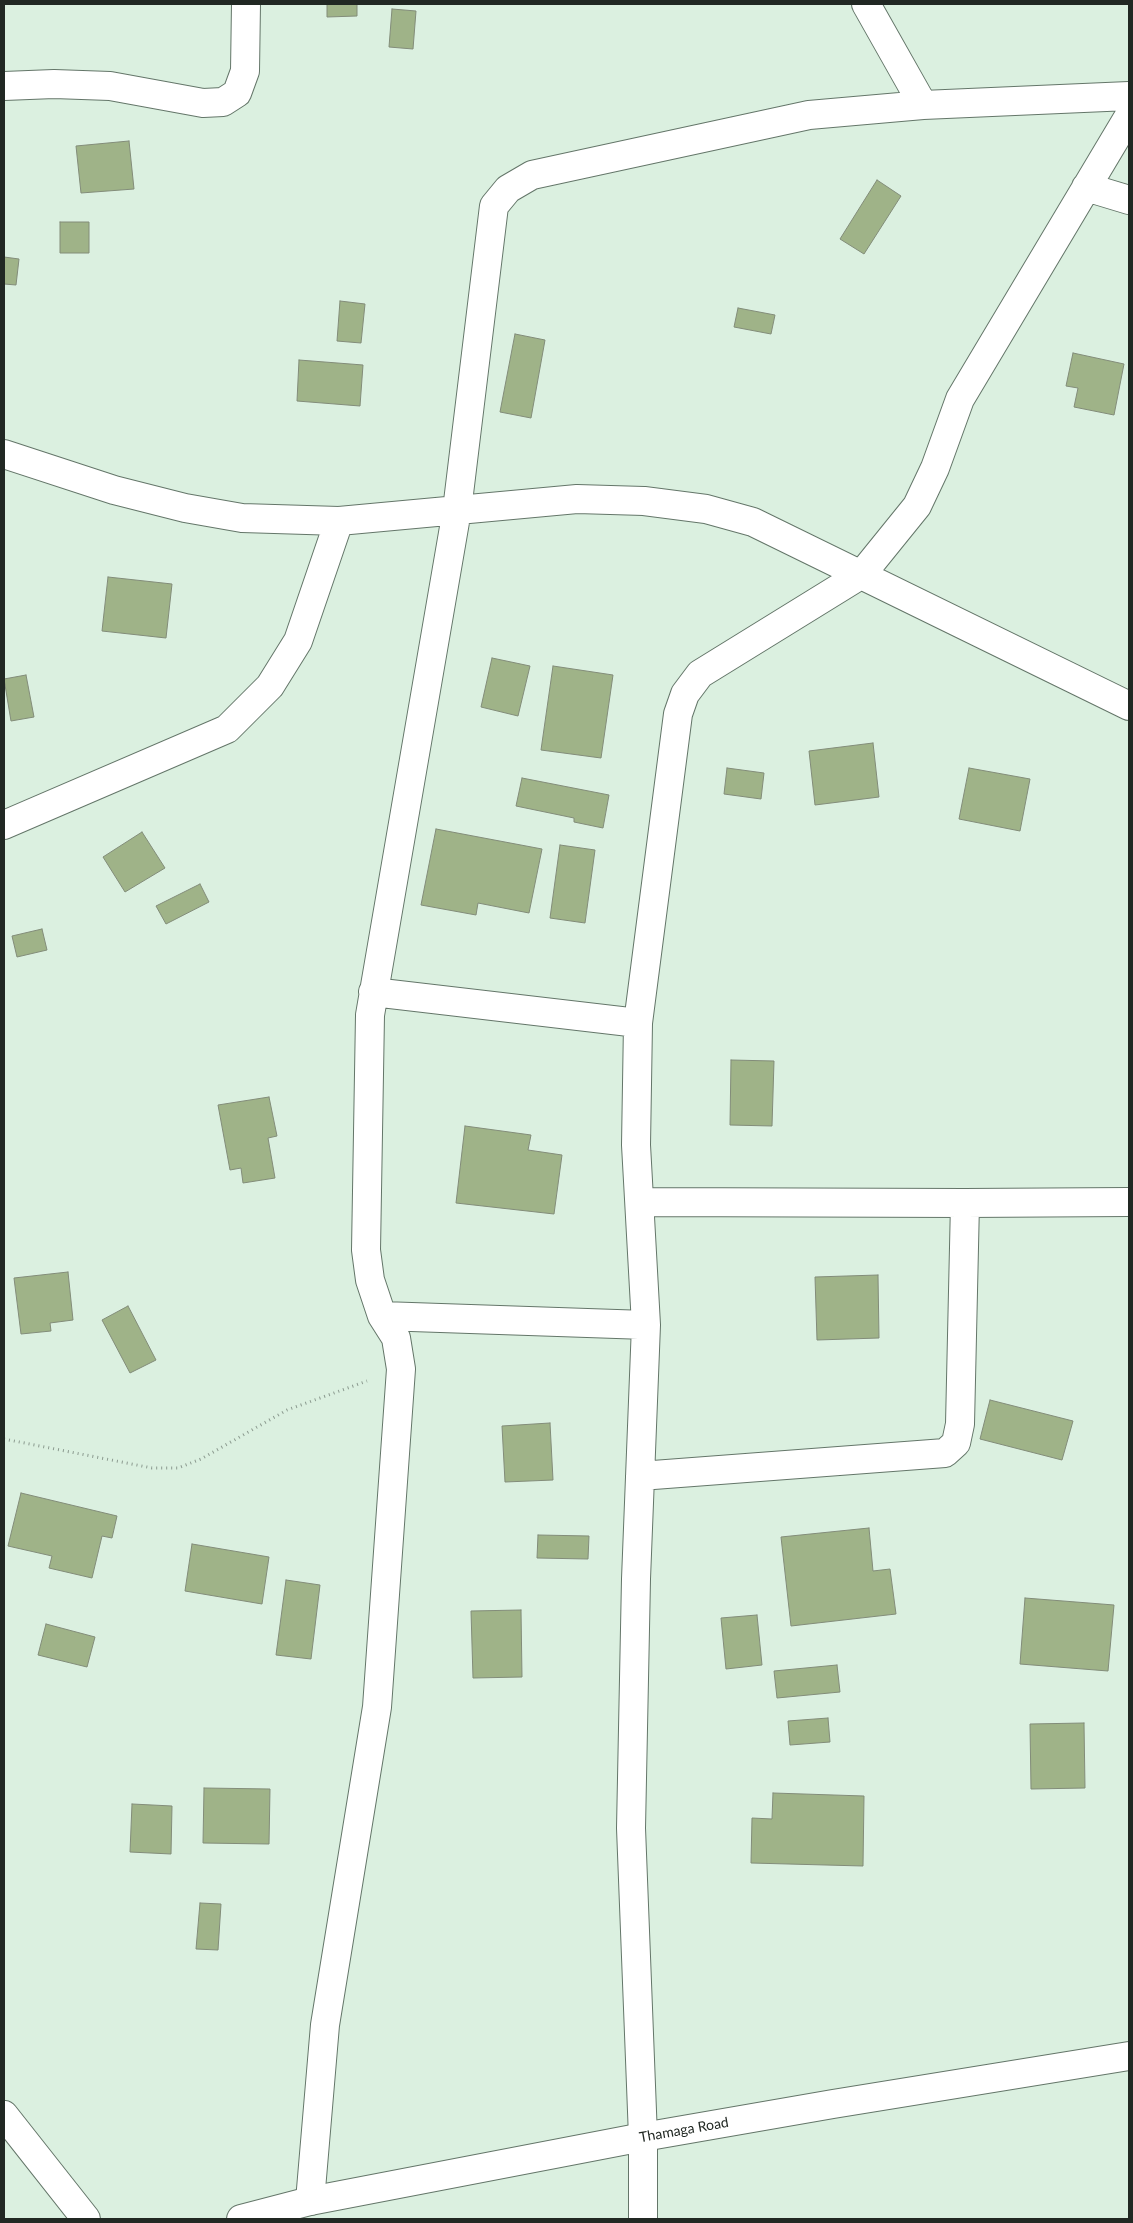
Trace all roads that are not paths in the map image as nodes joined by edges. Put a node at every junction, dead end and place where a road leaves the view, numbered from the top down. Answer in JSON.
{"nodes":[{"id":1,"x":246,"y":4,"type":"edge"},
{"id":2,"x":866,"y":4,"type":"edge"},
{"id":3,"x":4,"y":86,"type":"edge"},
{"id":4,"x":1129,"y":96,"type":"edge"},
{"id":5,"x":923,"y":105,"type":"junction"},
{"id":6,"x":1129,"y":116,"type":"edge"},
{"id":7,"x":1086,"y":187,"type":"junction"},
{"id":8,"x":1129,"y":200,"type":"edge"},
{"id":9,"x":4,"y":454,"type":"edge"},
{"id":10,"x":457,"y":510,"type":"junction"},
{"id":11,"x":339,"y":521,"type":"junction"},
{"id":12,"x":862,"y":574,"type":"junction"},
{"id":13,"x":1129,"y":706,"type":"edge"},
{"id":14,"x":4,"y":825,"type":"edge"},
{"id":15,"x":373,"y":992,"type":"junction"},
{"id":16,"x":638,"y":1023,"type":"junction"},
{"id":17,"x":641,"y":1202,"type":"junction"},
{"id":18,"x":1129,"y":1202,"type":"edge"},
{"id":19,"x":965,"y":1203,"type":"junction"},
{"id":20,"x":382,"y":1316,"type":"junction"},
{"id":21,"x":646,"y":1325,"type":"junction"},
{"id":22,"x":640,"y":1476,"type":"junction"},
{"id":23,"x":1129,"y":2056,"type":"edge"},
{"id":24,"x":4,"y":2115,"type":"edge"},
{"id":25,"x":644,"y":2138,"type":"junction"},
{"id":26,"x":310,"y":2201,"type":"junction"},
{"id":27,"x":86,"y":2219,"type":"edge"},
{"id":28,"x":241,"y":2219,"type":"edge"},
{"id":29,"x":643,"y":2219,"type":"edge"}],
"edges":[{"from":1,"to":3,"type":"street"},
{"from":2,"to":5,"type":"street"},
{"from":4,"to":5,"type":"street"},
{"from":5,"to":10,"type":"street"},
{"from":6,"to":7,"type":"street"},
{"from":7,"to":8,"type":"street"},
{"from":7,"to":12,"type":"street"},
{"from":9,"to":11,"type":"street"},
{"from":10,"to":11,"type":"street"},
{"from":10,"to":12,"type":"street"},
{"from":10,"to":15,"type":"street"},
{"from":11,"to":14,"type":"street"},
{"from":12,"to":13,"type":"street"},
{"from":12,"to":16,"type":"street"},
{"from":15,"to":16,"type":"street"},
{"from":15,"to":20,"type":"street"},
{"from":16,"to":17,"type":"street"},
{"from":17,"to":19,"type":"street"},
{"from":17,"to":21,"type":"street"},
{"from":18,"to":19,"type":"street"},
{"from":19,"to":22,"type":"street"},
{"from":20,"to":21,"type":"street"},
{"from":20,"to":26,"type":"street"},
{"from":21,"to":22,"type":"street"},
{"from":22,"to":25,"type":"street"},
{"from":23,"to":25,"type":"street","name":"Thamaga Road"},
{"from":24,"to":27,"type":"street"},
{"from":25,"to":26,"type":"street","name":"Thamaga Road"},
{"from":25,"to":29,"type":"street"},
{"from":26,"to":28,"type":"street","name":"Thamaga Road"}]}
